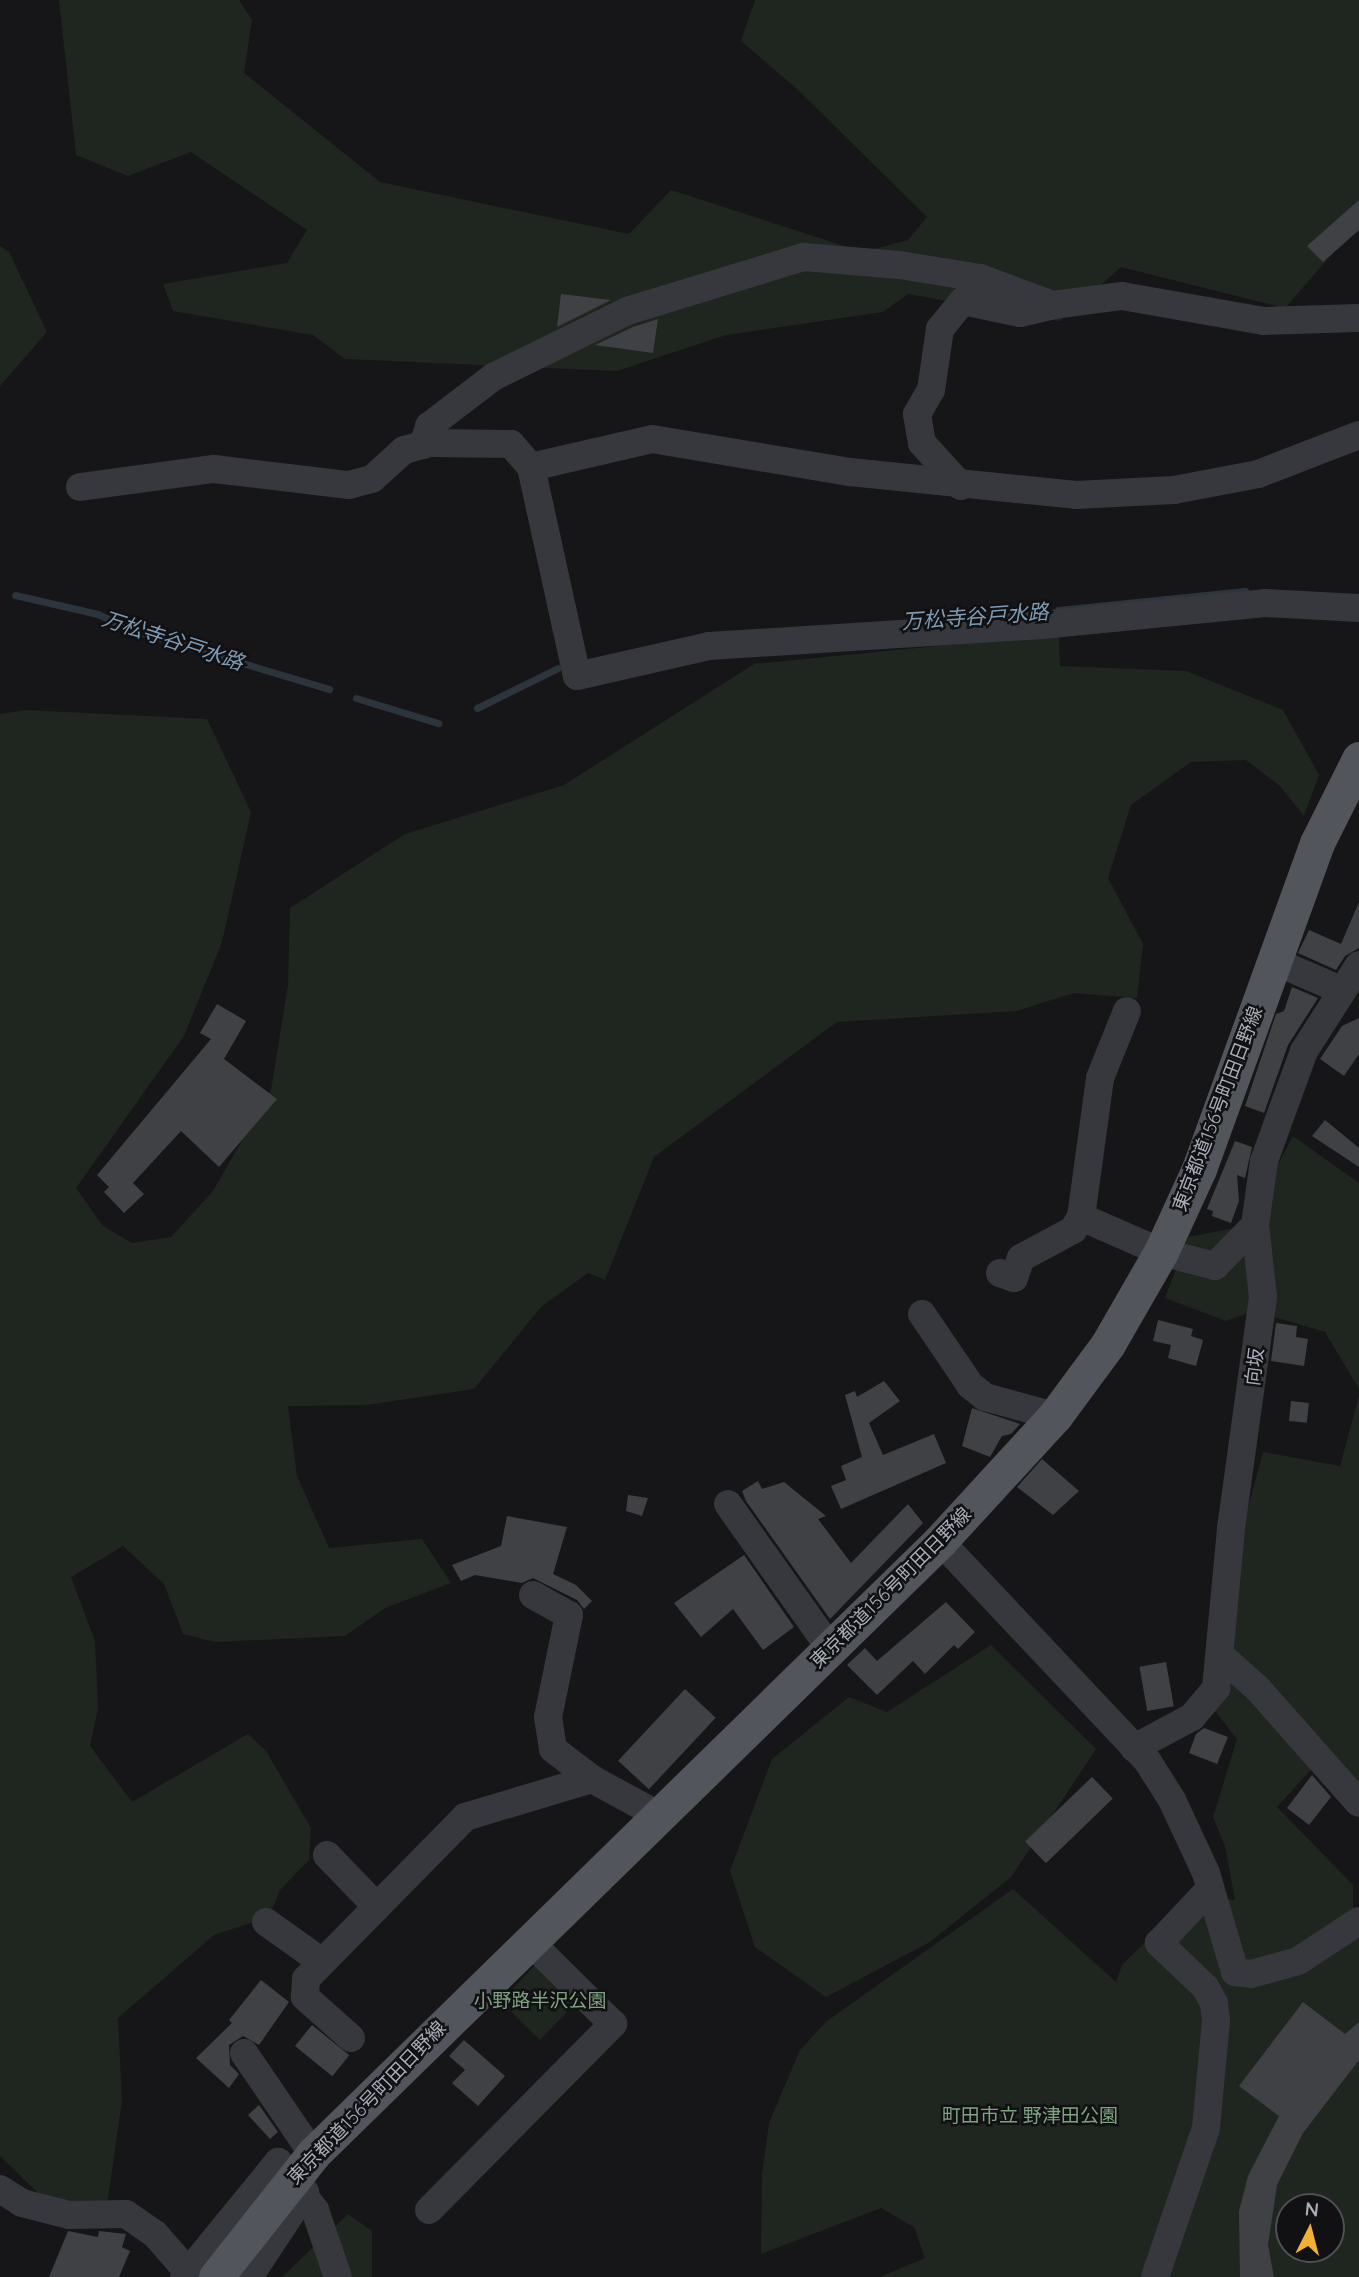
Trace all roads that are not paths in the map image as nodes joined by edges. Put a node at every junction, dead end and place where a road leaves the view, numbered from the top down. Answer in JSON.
{"nodes":[{"id":1,"x":1053,"y":305,"type":"junction"},
{"id":2,"x":1359,"y":318,"type":"edge"},
{"id":3,"x":1359,"y":435,"type":"edge"},
{"id":4,"x":423,"y":445,"type":"junction"},
{"id":5,"x":531,"y":467,"type":"junction"},
{"id":6,"x":961,"y":486,"type":"junction"},
{"id":7,"x":80,"y":487,"type":"dead end"},
{"id":8,"x":1359,"y":608,"type":"edge"},
{"id":9,"x":1359,"y":759,"type":"edge"},
{"id":10,"x":1274,"y":961,"type":"junction"},
{"id":11,"x":1359,"y":965,"type":"edge"},
{"id":12,"x":1341,"y":990,"type":"junction"},
{"id":13,"x":1127,"y":1011,"type":"dead end"},
{"id":14,"x":1081,"y":1217,"type":"junction"},
{"id":15,"x":1255,"y":1225,"type":"junction"},
{"id":16,"x":1161,"y":1252,"type":"junction"},
{"id":17,"x":1000,"y":1273,"type":"dead end"},
{"id":18,"x":922,"y":1314,"type":"dead end"},
{"id":19,"x":1055,"y":1416,"type":"junction"},
{"id":20,"x":728,"y":1504,"type":"dead end"},
{"id":21,"x":940,"y":1541,"type":"junction"},
{"id":22,"x":533,"y":1595,"type":"dead end"},
{"id":23,"x":830,"y":1648,"type":"junction"},
{"id":24,"x":1220,"y":1656,"type":"junction"},
{"id":25,"x":1134,"y":1748,"type":"junction"},
{"id":26,"x":592,"y":1779,"type":"junction"},
{"id":27,"x":1359,"y":1803,"type":"edge"},
{"id":28,"x":658,"y":1815,"type":"junction"},
{"id":29,"x":327,"y":1855,"type":"dead end"},
{"id":30,"x":1208,"y":1891,"type":"junction"},
{"id":31,"x":377,"y":1907,"type":"junction"},
{"id":32,"x":1359,"y":1921,"type":"edge"},
{"id":33,"x":266,"y":1922,"type":"dead end"},
{"id":34,"x":529,"y":1941,"type":"junction"},
{"id":35,"x":322,"y":1962,"type":"junction"},
{"id":36,"x":351,"y":2038,"type":"dead end"},
{"id":37,"x":244,"y":2053,"type":"dead end"},
{"id":38,"x":304,"y":2174,"type":"junction"},
{"id":39,"x":0,"y":2189,"type":"edge"},
{"id":40,"x":429,"y":2210,"type":"dead end"},
{"id":41,"x":196,"y":2275,"type":"edge"},
{"id":42,"x":249,"y":2277,"type":"edge"},
{"id":43,"x":338,"y":2277,"type":"edge"},
{"id":44,"x":1156,"y":2277,"type":"edge"}],
"edges":[{"from":1,"to":2,"type":"street"},
{"from":1,"to":4,"type":"street"},
{"from":1,"to":6,"type":"street"},
{"from":3,"to":6,"type":"street"},
{"from":4,"to":5,"type":"street"},
{"from":4,"to":7,"type":"street"},
{"from":5,"to":6,"type":"street"},
{"from":5,"to":8,"type":"street"},
{"from":9,"to":10,"type":"main road","name":"東京都道156号町田日野線"},
{"from":10,"to":12,"type":"street"},
{"from":10,"to":16,"type":"main road","name":"東京都道156号町田日野線"},
{"from":11,"to":12,"type":"street","name":"向坂"},
{"from":12,"to":15,"type":"street","name":"向坂"},
{"from":13,"to":14,"type":"street"},
{"from":14,"to":16,"type":"street"},
{"from":14,"to":17,"type":"street"},
{"from":15,"to":16,"type":"street"},
{"from":15,"to":24,"type":"street","name":"向坂"},
{"from":16,"to":19,"type":"main road","name":"東京都道156号町田日野線"},
{"from":18,"to":19,"type":"street"},
{"from":19,"to":21,"type":"main road","name":"東京都道156号町田日野線"},
{"from":20,"to":23,"type":"street"},
{"from":21,"to":23,"type":"main road","name":"東京都道156号町田日野線"},
{"from":21,"to":25,"type":"street"},
{"from":22,"to":26,"type":"street"},
{"from":23,"to":28,"type":"main road","name":"東京都道156号町田日野線"},
{"from":24,"to":25,"type":"street","name":"向坂"},
{"from":24,"to":27,"type":"street"},
{"from":25,"to":30,"type":"street"},
{"from":26,"to":28,"type":"street"},
{"from":26,"to":31,"type":"street"},
{"from":28,"to":34,"type":"main road","name":"東京都道156号町田日野線"},
{"from":29,"to":31,"type":"street"},
{"from":30,"to":32,"type":"street"},
{"from":30,"to":44,"type":"street"},
{"from":31,"to":35,"type":"street"},
{"from":33,"to":35,"type":"street"},
{"from":34,"to":38,"type":"main road","name":"東京都道156号町田日野線"},
{"from":34,"to":40,"type":"street"},
{"from":35,"to":36,"type":"street"},
{"from":37,"to":38,"type":"street"},
{"from":38,"to":41,"type":"main road","name":"東京都道156号町田日野線"},
{"from":38,"to":42,"type":"street"},
{"from":38,"to":43,"type":"street"},
{"from":39,"to":41,"type":"street"}]}
